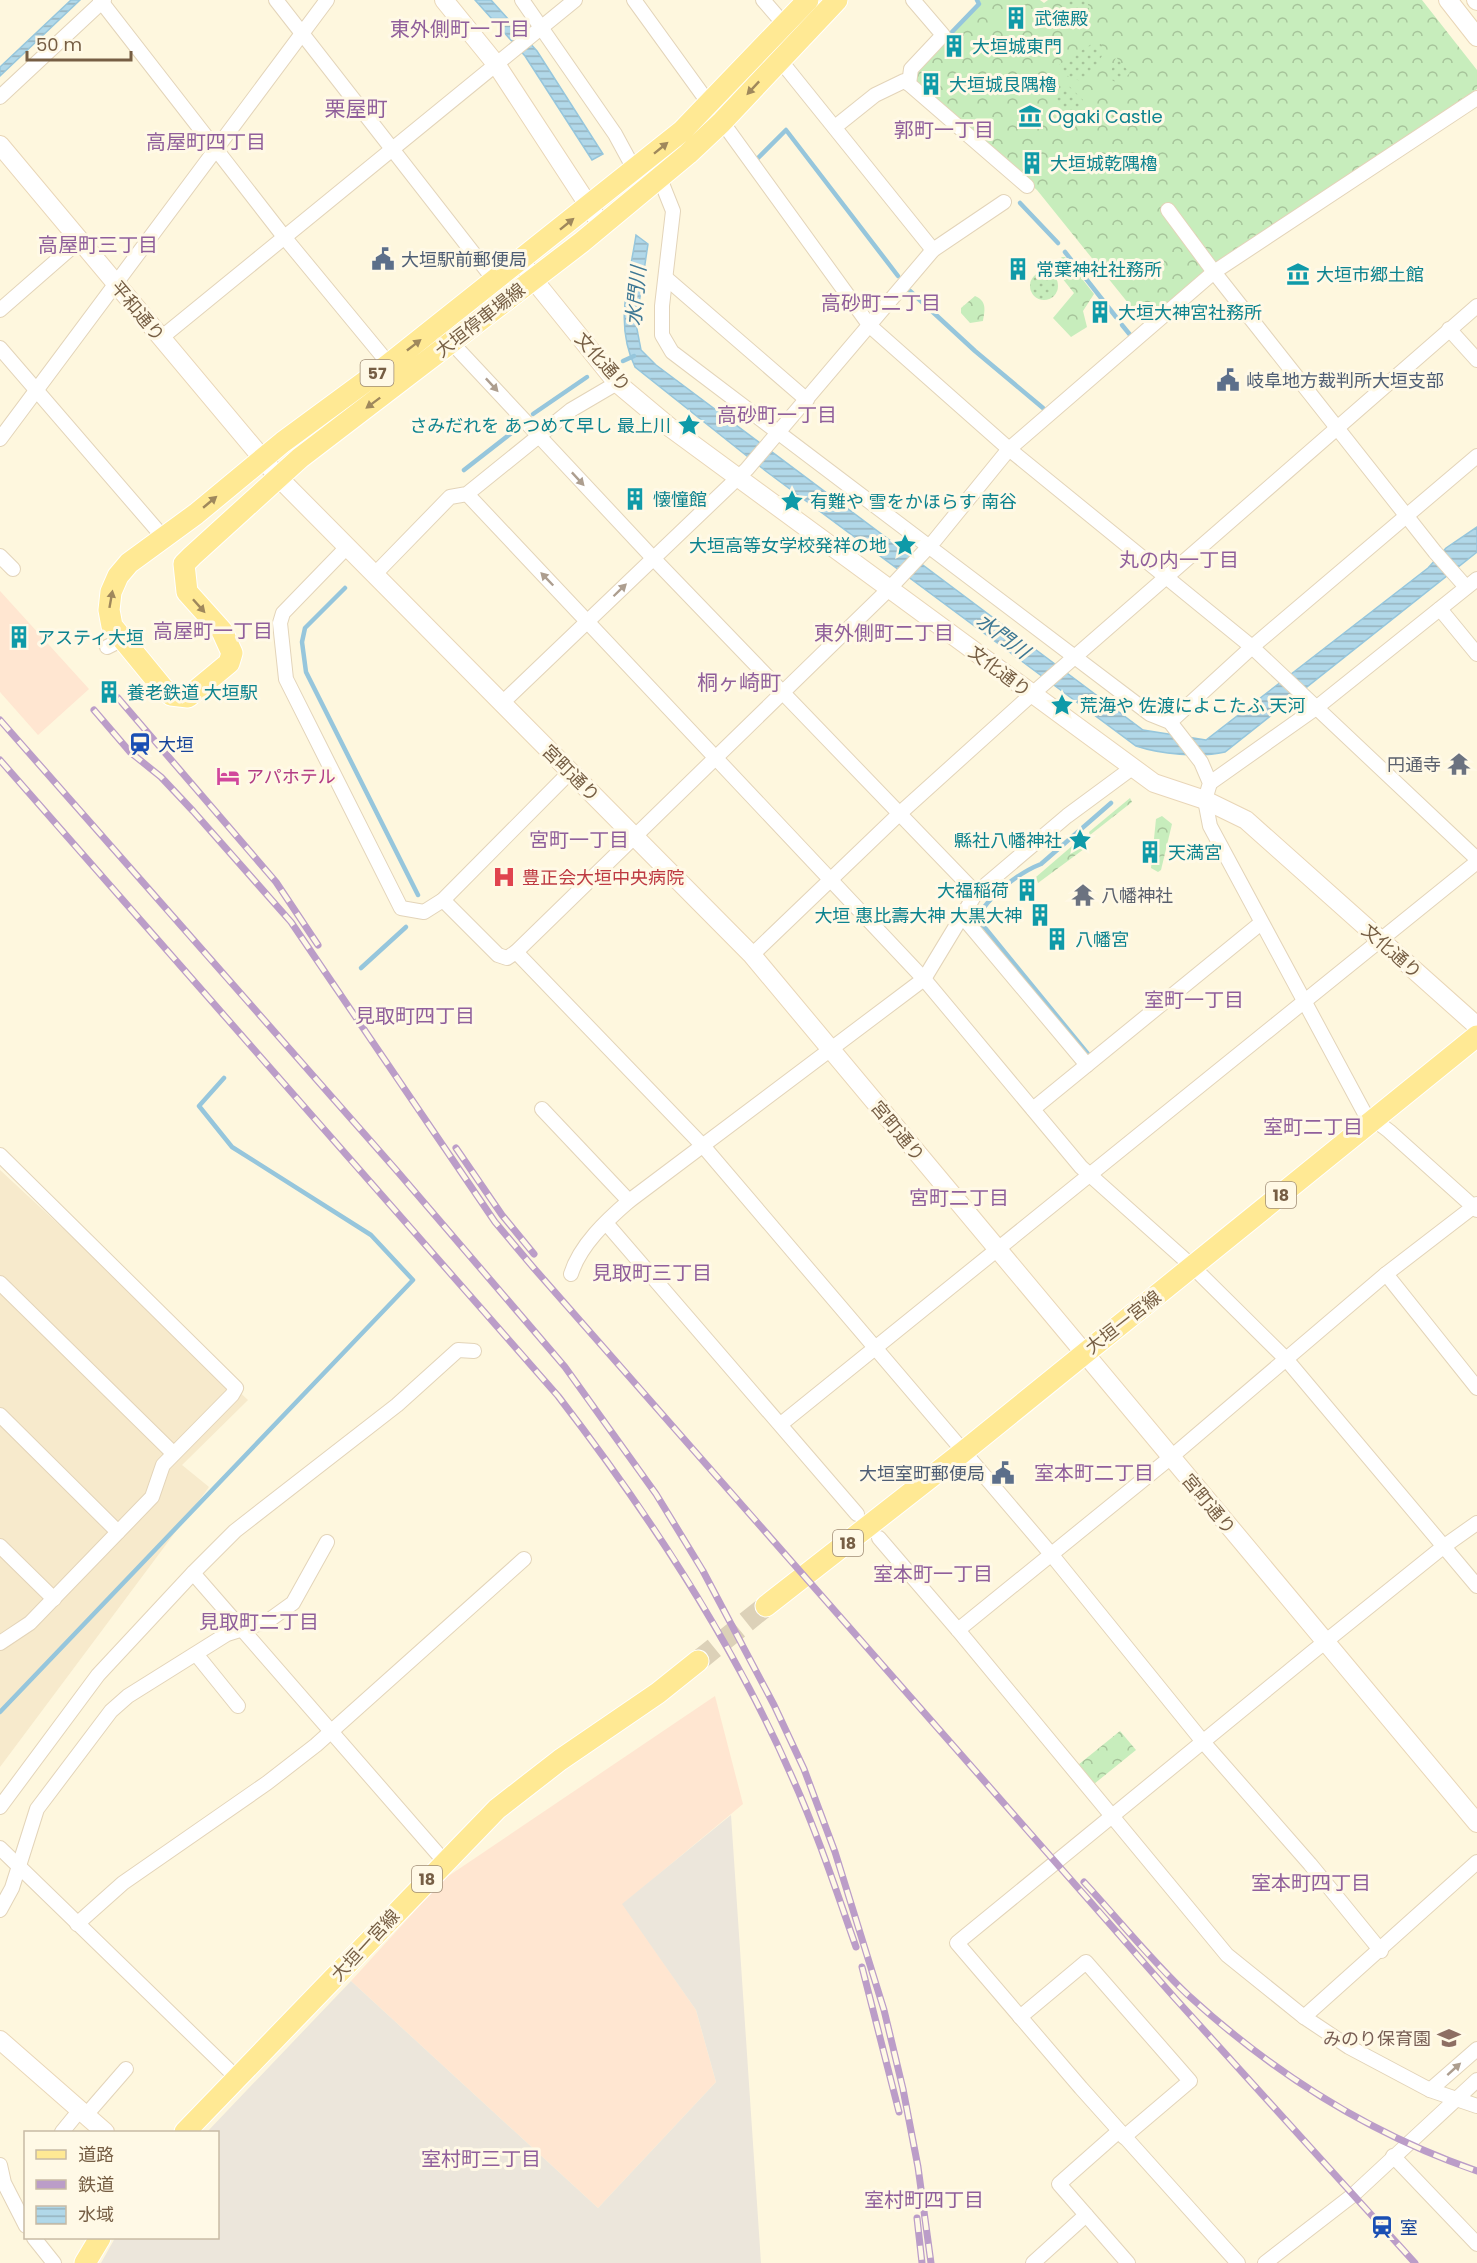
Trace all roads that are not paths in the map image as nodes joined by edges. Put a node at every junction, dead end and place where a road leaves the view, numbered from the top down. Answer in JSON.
{"nodes":[{"id":1,"x":276,"y":0,"type":"edge"},
{"id":2,"x":327,"y":0,"type":"edge"},
{"id":3,"x":444,"y":0,"type":"edge"},
{"id":4,"x":522,"y":0,"type":"edge"},
{"id":5,"x":575,"y":0,"type":"edge"},
{"id":6,"x":634,"y":0,"type":"edge"},
{"id":7,"x":763,"y":0,"type":"edge"},
{"id":8,"x":808,"y":0,"type":"edge"},
{"id":9,"x":837,"y":0,"type":"edge"},
{"id":10,"x":913,"y":0,"type":"edge"},
{"id":11,"x":1448,"y":0,"type":"edge"},
{"id":12,"x":102,"y":1,"type":"edge"},
{"id":13,"x":542,"y":27,"type":"junction"},
{"id":14,"x":791,"y":33,"type":"junction"},
{"id":15,"x":302,"y":34,"type":"junction"},
{"id":16,"x":1477,"y":37,"type":"edge"},
{"id":17,"x":773,"y":52,"type":"junction"},
{"id":18,"x":503,"y":59,"type":"junction"},
{"id":19,"x":909,"y":84,"type":"junction"},
{"id":20,"x":0,"y":97,"type":"edge"},
{"id":21,"x":1477,"y":98,"type":"edge"},
{"id":22,"x":708,"y":106,"type":"junction"},
{"id":23,"x":721,"y":123,"type":"junction"},
{"id":24,"x":836,"y":127,"type":"junction"},
{"id":25,"x":0,"y":145,"type":"edge"},
{"id":26,"x":216,"y":149,"type":"junction"},
{"id":27,"x":392,"y":150,"type":"junction"},
{"id":28,"x":634,"y":169,"type":"junction"},
{"id":29,"x":659,"y":176,"type":"junction"},
{"id":30,"x":1027,"y":186,"type":"dead end"},
{"id":31,"x":1004,"y":202,"type":"dead end"},
{"id":32,"x":589,"y":205,"type":"junction"},
{"id":33,"x":1168,"y":210,"type":"dead end"},
{"id":34,"x":602,"y":226,"type":"junction"},
{"id":35,"x":285,"y":238,"type":"junction"},
{"id":36,"x":79,"y":241,"type":"junction"},
{"id":37,"x":933,"y":250,"type":"junction"},
{"id":38,"x":521,"y":260,"type":"junction"},
{"id":39,"x":1214,"y":272,"type":"junction"},
{"id":40,"x":666,"y":278,"type":"junction"},
{"id":41,"x":533,"y":279,"type":"junction"},
{"id":42,"x":495,"y":281,"type":"junction"},
{"id":43,"x":116,"y":285,"type":"junction"},
{"id":44,"x":1477,"y":306,"type":"edge"},
{"id":45,"x":0,"y":310,"type":"edge"},
{"id":46,"x":870,"y":326,"type":"junction"},
{"id":47,"x":1449,"y":329,"type":"junction"},
{"id":48,"x":161,"y":338,"type":"junction"},
{"id":49,"x":452,"y":343,"type":"junction"},
{"id":50,"x":0,"y":348,"type":"edge"},
{"id":51,"x":1477,"y":360,"type":"edge"},
{"id":52,"x":389,"y":364,"type":"junction"},
{"id":53,"x":617,"y":383,"type":"junction"},
{"id":54,"x":36,"y":390,"type":"junction"},
{"id":55,"x":807,"y":400,"type":"junction"},
{"id":56,"x":1339,"y":428,"type":"junction"},
{"id":57,"x":778,"y":434,"type":"junction"},
{"id":58,"x":538,"y":436,"type":"junction"},
{"id":59,"x":0,"y":439,"type":"edge"},
{"id":60,"x":1009,"y":450,"type":"junction"},
{"id":61,"x":1477,"y":456,"type":"edge"},
{"id":62,"x":262,"y":458,"type":"junction"},
{"id":63,"x":743,"y":472,"type":"junction"},
{"id":64,"x":278,"y":477,"type":"junction"},
{"id":65,"x":466,"y":494,"type":"junction"},
{"id":66,"x":1407,"y":516,"type":"junction"},
{"id":67,"x":163,"y":537,"type":"junction"},
{"id":68,"x":348,"y":546,"type":"junction"},
{"id":69,"x":923,"y":552,"type":"junction"},
{"id":70,"x":0,"y":556,"type":"edge"},
{"id":71,"x":653,"y":558,"type":"junction"},
{"id":72,"x":13,"y":570,"type":"dead end"},
{"id":73,"x":375,"y":574,"type":"junction"},
{"id":74,"x":1166,"y":578,"type":"junction"},
{"id":75,"x":894,"y":583,"type":"junction"},
{"id":76,"x":1472,"y":583,"type":"edge"},
{"id":77,"x":1440,"y":609,"type":"junction"},
{"id":78,"x":587,"y":621,"type":"junction"},
{"id":79,"x":1252,"y":647,"type":"junction"},
{"id":80,"x":1477,"y":654,"type":"edge"},
{"id":81,"x":1069,"y":661,"type":"junction"},
{"id":82,"x":1037,"y":689,"type":"junction"},
{"id":83,"x":785,"y":692,"type":"junction"},
{"id":84,"x":501,"y":704,"type":"junction"},
{"id":85,"x":1316,"y":708,"type":"junction"},
{"id":86,"x":1174,"y":727,"type":"junction"},
{"id":87,"x":716,"y":757,"type":"junction"},
{"id":88,"x":1132,"y":768,"type":"junction"},
{"id":89,"x":570,"y":772,"type":"junction"},
{"id":90,"x":1208,"y":792,"type":"junction"},
{"id":91,"x":898,"y":815,"type":"junction"},
{"id":92,"x":635,"y":838,"type":"junction"},
{"id":93,"x":1477,"y":860,"type":"edge"},
{"id":94,"x":831,"y":881,"type":"junction"},
{"id":95,"x":975,"y":893,"type":"junction"},
{"id":96,"x":443,"y":900,"type":"junction"},
{"id":97,"x":962,"y":916,"type":"junction"},
{"id":98,"x":1261,"y":923,"type":"junction"},
{"id":99,"x":1379,"y":940,"type":"junction"},
{"id":100,"x":516,"y":952,"type":"junction"},
{"id":101,"x":752,"y":955,"type":"junction"},
{"id":102,"x":924,"y":979,"type":"junction"},
{"id":103,"x":1303,"y":1002,"type":"junction"},
{"id":104,"x":1477,"y":1026,"type":"edge"},
{"id":105,"x":1477,"y":1036,"type":"edge"},
{"id":106,"x":830,"y":1049,"type":"junction"},
{"id":107,"x":1087,"y":1065,"type":"junction"},
{"id":108,"x":542,"y":1109,"type":"dead end"},
{"id":109,"x":1033,"y":1109,"type":"junction"},
{"id":110,"x":1374,"y":1119,"type":"junction"},
{"id":111,"x":704,"y":1147,"type":"junction"},
{"id":112,"x":0,"y":1155,"type":"edge"},
{"id":113,"x":1090,"y":1175,"type":"junction"},
{"id":114,"x":629,"y":1201,"type":"junction"},
{"id":115,"x":1476,"y":1207,"type":"edge"},
{"id":116,"x":606,"y":1223,"type":"junction"},
{"id":117,"x":997,"y":1250,"type":"junction"},
{"id":118,"x":1193,"y":1267,"type":"junction"},
{"id":119,"x":571,"y":1274,"type":"dead end"},
{"id":120,"x":1386,"y":1274,"type":"junction"},
{"id":121,"x":0,"y":1283,"type":"edge"},
{"id":122,"x":875,"y":1349,"type":"junction"},
{"id":123,"x":474,"y":1351,"type":"dead end"},
{"id":124,"x":1084,"y":1353,"type":"junction"},
{"id":125,"x":1286,"y":1359,"type":"junction"},
{"id":126,"x":1477,"y":1388,"type":"edge"},
{"id":127,"x":0,"y":1415,"type":"edge"},
{"id":128,"x":781,"y":1424,"type":"junction"},
{"id":129,"x":963,"y":1452,"type":"junction"},
{"id":130,"x":173,"y":1453,"type":"junction"},
{"id":131,"x":1170,"y":1458,"type":"junction"},
{"id":132,"x":857,"y":1514,"type":"dead end"},
{"id":133,"x":1477,"y":1523,"type":"edge"},
{"id":134,"x":118,"y":1532,"type":"junction"},
{"id":135,"x":879,"y":1539,"type":"dead end"},
{"id":136,"x":327,"y":1542,"type":"dead end"},
{"id":137,"x":0,"y":1546,"type":"edge"},
{"id":138,"x":1443,"y":1546,"type":"junction"},
{"id":139,"x":1051,"y":1554,"type":"junction"},
{"id":140,"x":524,"y":1558,"type":"dead end"},
{"id":141,"x":193,"y":1573,"type":"junction"},
{"id":142,"x":1477,"y":1586,"type":"edge"},
{"id":143,"x":54,"y":1599,"type":"junction"},
{"id":144,"x":766,"y":1606,"type":"tunnel mouth"},
{"id":145,"x":958,"y":1630,"type":"junction"},
{"id":146,"x":243,"y":1631,"type":"junction"},
{"id":147,"x":1325,"y":1642,"type":"junction"},
{"id":148,"x":0,"y":1643,"type":"edge"},
{"id":149,"x":196,"y":1654,"type":"junction"},
{"id":150,"x":698,"y":1661,"type":"tunnel mouth"},
{"id":151,"x":238,"y":1706,"type":"dead end"},
{"id":152,"x":329,"y":1732,"type":"junction"},
{"id":153,"x":1204,"y":1743,"type":"junction"},
{"id":154,"x":0,"y":1807,"type":"edge"},
{"id":155,"x":1111,"y":1816,"type":"junction"},
{"id":156,"x":1477,"y":1823,"type":"edge"},
{"id":157,"x":0,"y":1848,"type":"edge"},
{"id":158,"x":444,"y":1861,"type":"junction"},
{"id":159,"x":1477,"y":1862,"type":"edge"},
{"id":160,"x":20,"y":1866,"type":"junction"},
{"id":161,"x":0,"y":1910,"type":"edge"},
{"id":162,"x":77,"y":1924,"type":"junction"},
{"id":163,"x":1381,"y":1951,"type":"junction"},
{"id":164,"x":1020,"y":2017,"type":"junction"},
{"id":165,"x":1304,"y":2017,"type":"junction"},
{"id":166,"x":0,"y":2040,"type":"edge"},
{"id":167,"x":1477,"y":2049,"type":"edge"},
{"id":168,"x":126,"y":2069,"type":"dead end"},
{"id":169,"x":238,"y":2079,"type":"junction"},
{"id":170,"x":1477,"y":2080,"type":"edge"},
{"id":171,"x":1430,"y":2090,"type":"junction"},
{"id":172,"x":1455,"y":2099,"type":"junction"},
{"id":173,"x":1477,"y":2106,"type":"edge"},
{"id":174,"x":83,"y":2113,"type":"junction"},
{"id":175,"x":64,"y":2131,"type":"edge"},
{"id":176,"x":103,"y":2131,"type":"edge"},
{"id":177,"x":187,"y":2131,"type":"edge"},
{"id":178,"x":1121,"y":2134,"type":"junction"},
{"id":179,"x":1393,"y":2156,"type":"junction"},
{"id":180,"x":0,"y":2165,"type":"edge"},
{"id":181,"x":1086,"y":2215,"type":"junction"},
{"id":182,"x":24,"y":2222,"type":"edge"},
{"id":183,"x":35,"y":2239,"type":"edge"},
{"id":184,"x":99,"y":2239,"type":"edge"},
{"id":185,"x":1477,"y":2244,"type":"edge"},
{"id":186,"x":1231,"y":2261,"type":"edge"},
{"id":187,"x":54,"y":2263,"type":"edge"},
{"id":188,"x":85,"y":2263,"type":"edge"},
{"id":189,"x":1033,"y":2263,"type":"edge"},
{"id":190,"x":1128,"y":2263,"type":"edge"},
{"id":191,"x":1265,"y":2263,"type":"edge"}],
"edges":[{"from":1,"to":15,"type":"street"},
{"from":2,"to":15,"type":"street"},
{"from":3,"to":18,"type":"street"},
{"from":4,"to":13,"type":"street"},
{"from":5,"to":13,"type":"street"},
{"from":6,"to":22,"type":"street"},
{"from":7,"to":14,"type":"street"},
{"from":8,"to":14,"type":"main road","name":"大垣停車場線","number":"57"},
{"from":9,"to":14,"type":"main road","name":"大垣停車場線","number":"57"},
{"from":10,"to":19,"type":"street"},
{"from":11,"to":16,"type":"street"},
{"from":12,"to":20,"type":"street"},
{"from":12,"to":26,"type":"street"},
{"from":13,"to":18,"type":"street"},
{"from":13,"to":28,"type":"street"},
{"from":14,"to":17,"type":"main road","name":"大垣停車場線","number":"57"},
{"from":15,"to":26,"type":"street"},
{"from":15,"to":27,"type":"street"},
{"from":17,"to":22,"type":"main road","name":"大垣停車場線","number":"57"},
{"from":17,"to":23,"type":"main road","name":"大垣停車場線","number":"57","one_way":true},
{"from":17,"to":24,"type":"street"},
{"from":18,"to":27,"type":"street"},
{"from":18,"to":32,"type":"street"},
{"from":19,"to":24,"type":"street"},
{"from":19,"to":30,"type":"street"},
{"from":21,"to":39,"type":"street"},
{"from":22,"to":23,"type":"street"},
{"from":28,"to":22,"type":"main road","name":"大垣停車場線","number":"57","one_way":true},
{"from":23,"to":29,"type":"main road","name":"大垣停車場線","number":"57"},
{"from":23,"to":46,"type":"street"},
{"from":24,"to":37,"type":"street"},
{"from":25,"to":36,"type":"street","name":"平和通り"},
{"from":26,"to":35,"type":"street"},
{"from":26,"to":43,"type":"street"},
{"from":27,"to":35,"type":"street"},
{"from":27,"to":42,"type":"street"},
{"from":28,"to":32,"type":"main road","name":"大垣停車場線","number":"57"},
{"from":29,"to":34,"type":"main road","name":"大垣停車場線","number":"57"},
{"from":29,"to":40,"type":"street"},
{"from":31,"to":37,"type":"street"},
{"from":32,"to":34,"type":"street"},
{"from":38,"to":32,"type":"main road","name":"大垣停車場線","number":"57","one_way":true},
{"from":33,"to":39,"type":"street"},
{"from":34,"to":41,"type":"main road","name":"大垣停車場線","number":"57"},
{"from":35,"to":48,"type":"street"},
{"from":35,"to":52,"type":"street"},
{"from":36,"to":43,"type":"street","name":"平和通り"},
{"from":36,"to":45,"type":"street"},
{"from":37,"to":46,"type":"street"},
{"from":38,"to":41,"type":"street","name":"文化通り"},
{"from":38,"to":42,"type":"main road","name":"大垣停車場線","number":"57"},
{"from":39,"to":56,"type":"street"},
{"from":39,"to":60,"type":"street"},
{"from":40,"to":55,"type":"street"},
{"from":40,"to":57,"type":"street"},
{"from":41,"to":49,"type":"main road","name":"大垣停車場線","number":"57"},
{"from":41,"to":53,"type":"street","name":"文化通り"},
{"from":52,"to":42,"type":"main road","name":"大垣停車場線","number":"57","one_way":true},
{"from":43,"to":48,"type":"street","name":"平和通り"},
{"from":43,"to":54,"type":"street"},
{"from":44,"to":47,"type":"street"},
{"from":46,"to":55,"type":"street"},
{"from":46,"to":60,"type":"street"},
{"from":47,"to":51,"type":"street"},
{"from":47,"to":56,"type":"street"},
{"from":48,"to":62,"type":"street","name":"平和通り"},
{"from":49,"to":58,"type":"street","one_way":true},
{"from":49,"to":64,"type":"main road","name":"大垣停車場線","number":"57","one_way":true},
{"from":50,"to":54,"type":"street"},
{"from":52,"to":62,"type":"main road","name":"大垣停車場線","number":"57"},
{"from":53,"to":58,"type":"street"},
{"from":53,"to":63,"type":"street","name":"文化通り"},
{"from":54,"to":59,"type":"street"},
{"from":54,"to":67,"type":"street"},
{"from":55,"to":57,"type":"street"},
{"from":56,"to":66,"type":"street"},
{"from":56,"to":74,"type":"street"},
{"from":57,"to":63,"type":"street"},
{"from":57,"to":69,"type":"street"},
{"from":58,"to":65,"type":"street"},
{"from":58,"to":71,"type":"street","one_way":true},
{"from":60,"to":69,"type":"street"},
{"from":60,"to":74,"type":"street"},
{"from":61,"to":66,"type":"street"},
{"from":62,"to":64,"type":"street","name":"平和通り"},
{"from":67,"to":62,"type":"main road","name":"大垣停車場線","number":"57","one_way":true},
{"from":63,"to":71,"type":"street"},
{"from":63,"to":75,"type":"street","name":"文化通り"},
{"from":64,"to":67,"type":"main road","name":"大垣停車場線","number":"57","one_way":true},
{"from":64,"to":68,"type":"street","name":"宮町通り"},
{"from":65,"to":73,"type":"street"},
{"from":78,"to":65,"type":"street","one_way":true},
{"from":66,"to":76,"type":"street"},
{"from":66,"to":79,"type":"street"},
{"from":68,"to":73,"type":"street","name":"宮町通り"},
{"from":68,"to":96,"type":"street"},
{"from":69,"to":75,"type":"street"},
{"from":69,"to":81,"type":"street"},
{"from":70,"to":72,"type":"street"},
{"from":78,"to":71,"type":"street","one_way":true},
{"from":71,"to":83,"type":"street"},
{"from":73,"to":84,"type":"street","name":"宮町通り"},
{"from":74,"to":79,"type":"street"},
{"from":74,"to":81,"type":"street"},
{"from":75,"to":82,"type":"street","name":"文化通り"},
{"from":75,"to":83,"type":"street"},
{"from":76,"to":77,"type":"street"},
{"from":77,"to":80,"type":"street"},
{"from":77,"to":85,"type":"street"},
{"from":78,"to":84,"type":"street"},
{"from":78,"to":87,"type":"street"},
{"from":79,"to":85,"type":"street"},
{"from":79,"to":86,"type":"street"},
{"from":81,"to":82,"type":"street"},
{"from":81,"to":86,"type":"street"},
{"from":82,"to":88,"type":"street","name":"文化通り"},
{"from":82,"to":91,"type":"street"},
{"from":83,"to":87,"type":"street"},
{"from":83,"to":91,"type":"street"},
{"from":84,"to":89,"type":"street","name":"宮町通り"},
{"from":85,"to":90,"type":"street"},
{"from":85,"to":93,"type":"street"},
{"from":86,"to":90,"type":"street"},
{"from":87,"to":92,"type":"street"},
{"from":87,"to":94,"type":"street"},
{"from":88,"to":90,"type":"street","name":"文化通り"},
{"from":88,"to":95,"type":"street"},
{"from":89,"to":92,"type":"street","name":"宮町通り"},
{"from":89,"to":96,"type":"street"},
{"from":90,"to":98,"type":"street"},
{"from":90,"to":99,"type":"street","name":"文化通り"},
{"from":91,"to":94,"type":"street"},
{"from":91,"to":95,"type":"street"},
{"from":92,"to":100,"type":"street"},
{"from":92,"to":101,"type":"street","name":"宮町通り"},
{"from":93,"to":99,"type":"street"},
{"from":94,"to":101,"type":"street"},
{"from":94,"to":102,"type":"street"},
{"from":95,"to":97,"type":"street"},
{"from":96,"to":100,"type":"street"},
{"from":97,"to":102,"type":"street"},
{"from":97,"to":107,"type":"street"},
{"from":98,"to":103,"type":"street"},
{"from":98,"to":107,"type":"street"},
{"from":99,"to":103,"type":"street"},
{"from":99,"to":104,"type":"street","name":"文化通り"},
{"from":100,"to":111,"type":"street"},
{"from":101,"to":106,"type":"street","name":"宮町通り"},
{"from":102,"to":106,"type":"street"},
{"from":102,"to":109,"type":"street"},
{"from":103,"to":110,"type":"street"},
{"from":103,"to":113,"type":"street"},
{"from":105,"to":110,"type":"main road","name":"大垣一宮線","number":"18"},
{"from":106,"to":111,"type":"street"},
{"from":106,"to":117,"type":"street","name":"宮町通り"},
{"from":107,"to":109,"type":"street"},
{"from":108,"to":114,"type":"street"},
{"from":109,"to":113,"type":"street"},
{"from":110,"to":115,"type":"street"},
{"from":110,"to":118,"type":"main road","name":"大垣一宮線","number":"18"},
{"from":111,"to":114,"type":"street"},
{"from":111,"to":122,"type":"street"},
{"from":112,"to":130,"type":"street"},
{"from":113,"to":117,"type":"street"},
{"from":113,"to":118,"type":"street"},
{"from":114,"to":116,"type":"street"},
{"from":115,"to":120,"type":"street"},
{"from":116,"to":119,"type":"street"},
{"from":116,"to":128,"type":"street"},
{"from":117,"to":122,"type":"street"},
{"from":117,"to":124,"type":"street","name":"宮町通り"},
{"from":118,"to":124,"type":"main road","name":"大垣一宮線","number":"18"},
{"from":118,"to":125,"type":"street"},
{"from":120,"to":125,"type":"street"},
{"from":120,"to":126,"type":"street"},
{"from":121,"to":130,"type":"street"},
{"from":122,"to":128,"type":"street"},
{"from":122,"to":129,"type":"street"},
{"from":123,"to":141,"type":"street"},
{"from":124,"to":129,"type":"main road","name":"大垣一宮線","number":"18"},
{"from":124,"to":131,"type":"street","name":"宮町通り"},
{"from":125,"to":131,"type":"street"},
{"from":125,"to":138,"type":"street"},
{"from":127,"to":134,"type":"street"},
{"from":128,"to":132,"type":"street"},
{"from":129,"to":139,"type":"street"},
{"from":129,"to":144,"type":"main road","name":"大垣一宮線","number":"18"},
{"from":130,"to":134,"type":"street"},
{"from":131,"to":139,"type":"street"},
{"from":131,"to":147,"type":"street","name":"宮町通り"},
{"from":133,"to":138,"type":"street"},
{"from":134,"to":143,"type":"street"},
{"from":135,"to":145,"type":"street"},
{"from":136,"to":146,"type":"street"},
{"from":137,"to":143,"type":"street"},
{"from":138,"to":142,"type":"street"},
{"from":138,"to":147,"type":"street"},
{"from":139,"to":145,"type":"street"},
{"from":139,"to":153,"type":"street"},
{"from":140,"to":152,"type":"street"},
{"from":141,"to":146,"type":"street"},
{"from":141,"to":154,"type":"street"},
{"from":143,"to":148,"type":"street"},
{"from":145,"to":155,"type":"street"},
{"from":146,"to":149,"type":"street"},
{"from":146,"to":152,"type":"street"},
{"from":147,"to":153,"type":"street"},
{"from":147,"to":156,"type":"street","name":"宮町通り"},
{"from":149,"to":151,"type":"street"},
{"from":149,"to":160,"type":"street"},
{"from":150,"to":158,"type":"main road","name":"大垣一宮線","number":"18"},
{"from":152,"to":158,"type":"street"},
{"from":152,"to":162,"type":"street"},
{"from":153,"to":155,"type":"street"},
{"from":153,"to":163,"type":"street"},
{"from":155,"to":164,"type":"street"},
{"from":155,"to":165,"type":"street"},
{"from":157,"to":160,"type":"street"},
{"from":158,"to":169,"type":"main road","name":"大垣一宮線","number":"18"},
{"from":159,"to":163,"type":"street"},
{"from":160,"to":161,"type":"street"},
{"from":160,"to":162,"type":"street"},
{"from":162,"to":169,"type":"street"},
{"from":163,"to":165,"type":"street"},
{"from":164,"to":178,"type":"street"},
{"from":164,"to":178,"type":"street"},
{"from":165,"to":171,"type":"street"},
{"from":166,"to":174,"type":"street"},
{"from":171,"to":167,"type":"street","one_way":true},
{"from":168,"to":174,"type":"street"},
{"from":169,"to":177,"type":"main road","name":"大垣一宮線","number":"18"},
{"from":170,"to":172,"type":"street"},
{"from":171,"to":172,"type":"street"},
{"from":172,"to":173,"type":"street"},
{"from":172,"to":179,"type":"street"},
{"from":174,"to":175,"type":"street"},
{"from":174,"to":176,"type":"street"},
{"from":178,"to":181,"type":"street"},
{"from":178,"to":186,"type":"street"},
{"from":179,"to":185,"type":"street"},
{"from":179,"to":191,"type":"street"},
{"from":180,"to":182,"type":"street"},
{"from":181,"to":189,"type":"street"},
{"from":181,"to":190,"type":"street"},
{"from":183,"to":187,"type":"street"},
{"from":184,"to":188,"type":"main road"}]}
